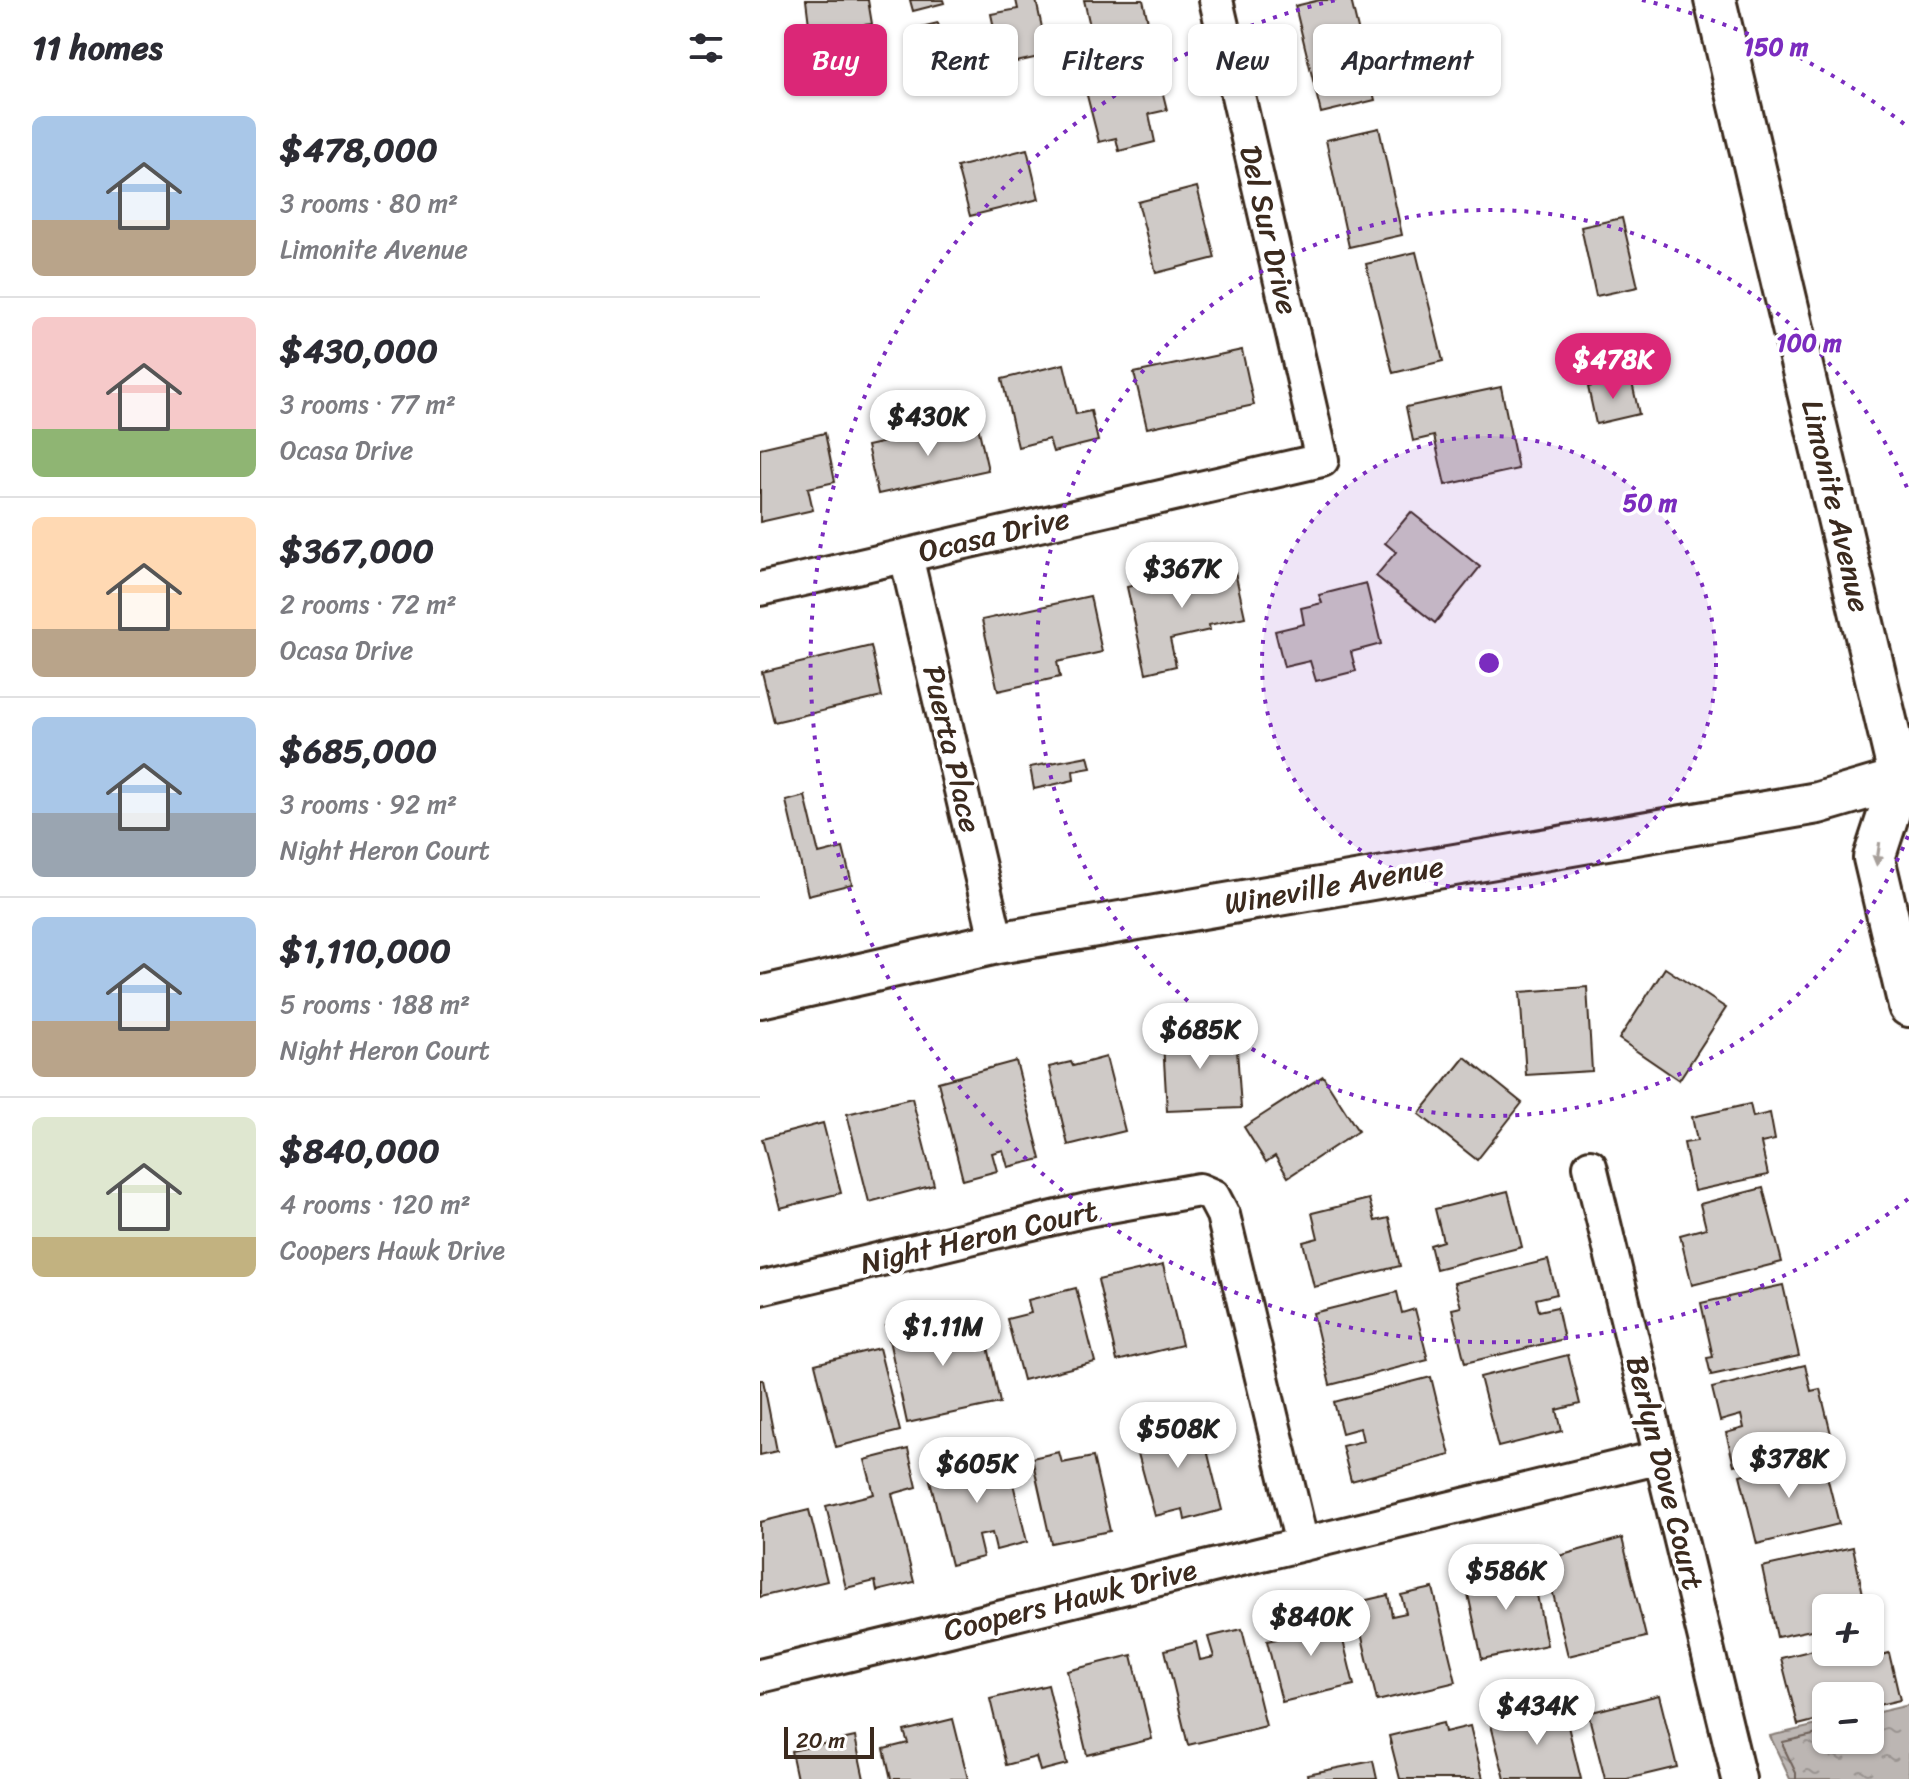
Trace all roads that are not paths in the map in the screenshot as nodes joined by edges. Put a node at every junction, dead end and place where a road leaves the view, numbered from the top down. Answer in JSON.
{"nodes":[{"id":1,"x":1216,"y":0,"type":"edge"},
{"id":2,"x":1715,"y":0,"type":"edge"},
{"id":3,"x":1322,"y":460,"type":"joint"},
{"id":4,"x":906,"y":556,"type":"junction"},
{"id":5,"x":760,"y":589,"type":"edge"},
{"id":6,"x":1906,"y":782,"type":"edge"},
{"id":7,"x":997,"y":943,"type":"junction"},
{"id":8,"x":760,"y":997,"type":"edge"},
{"id":9,"x":1909,"y":1006,"type":"edge"},
{"id":10,"x":1590,"y":1166,"type":"dead end"},
{"id":11,"x":760,"y":1288,"type":"edge"},
{"id":12,"x":1661,"y":1457,"type":"junction"},
{"id":13,"x":1302,"y":1544,"type":"junction"},
{"id":14,"x":760,"y":1676,"type":"edge"},
{"id":15,"x":1739,"y":1779,"type":"edge"}],
"edges":[{"from":1,"to":3,"type":"street","name":"Del Sur Drive"},
{"from":2,"to":6,"type":"main road","name":"Limonite Avenue"},
{"from":3,"to":4,"type":"street","name":"Ocasa Drive"},
{"from":4,"to":5,"type":"street","name":"Ocasa Drive"},
{"from":4,"to":7,"type":"street","name":"Puerta Place"},
{"from":6,"to":7,"type":"main road","name":"Wineville Avenue"},
{"from":6,"to":9,"type":"main road","one_way":true},
{"from":7,"to":8,"type":"main road","name":"Wineville Avenue"},
{"from":10,"to":12,"type":"street","name":"Berlyn Dove Court"},
{"from":11,"to":13,"type":"street","name":"Night Heron Court"},
{"from":12,"to":13,"type":"street","name":"Coopers Hawk Drive"},
{"from":12,"to":15,"type":"street","name":"Berlyn Dove Court"},
{"from":13,"to":14,"type":"street","name":"Coopers Hawk Drive"}]}
